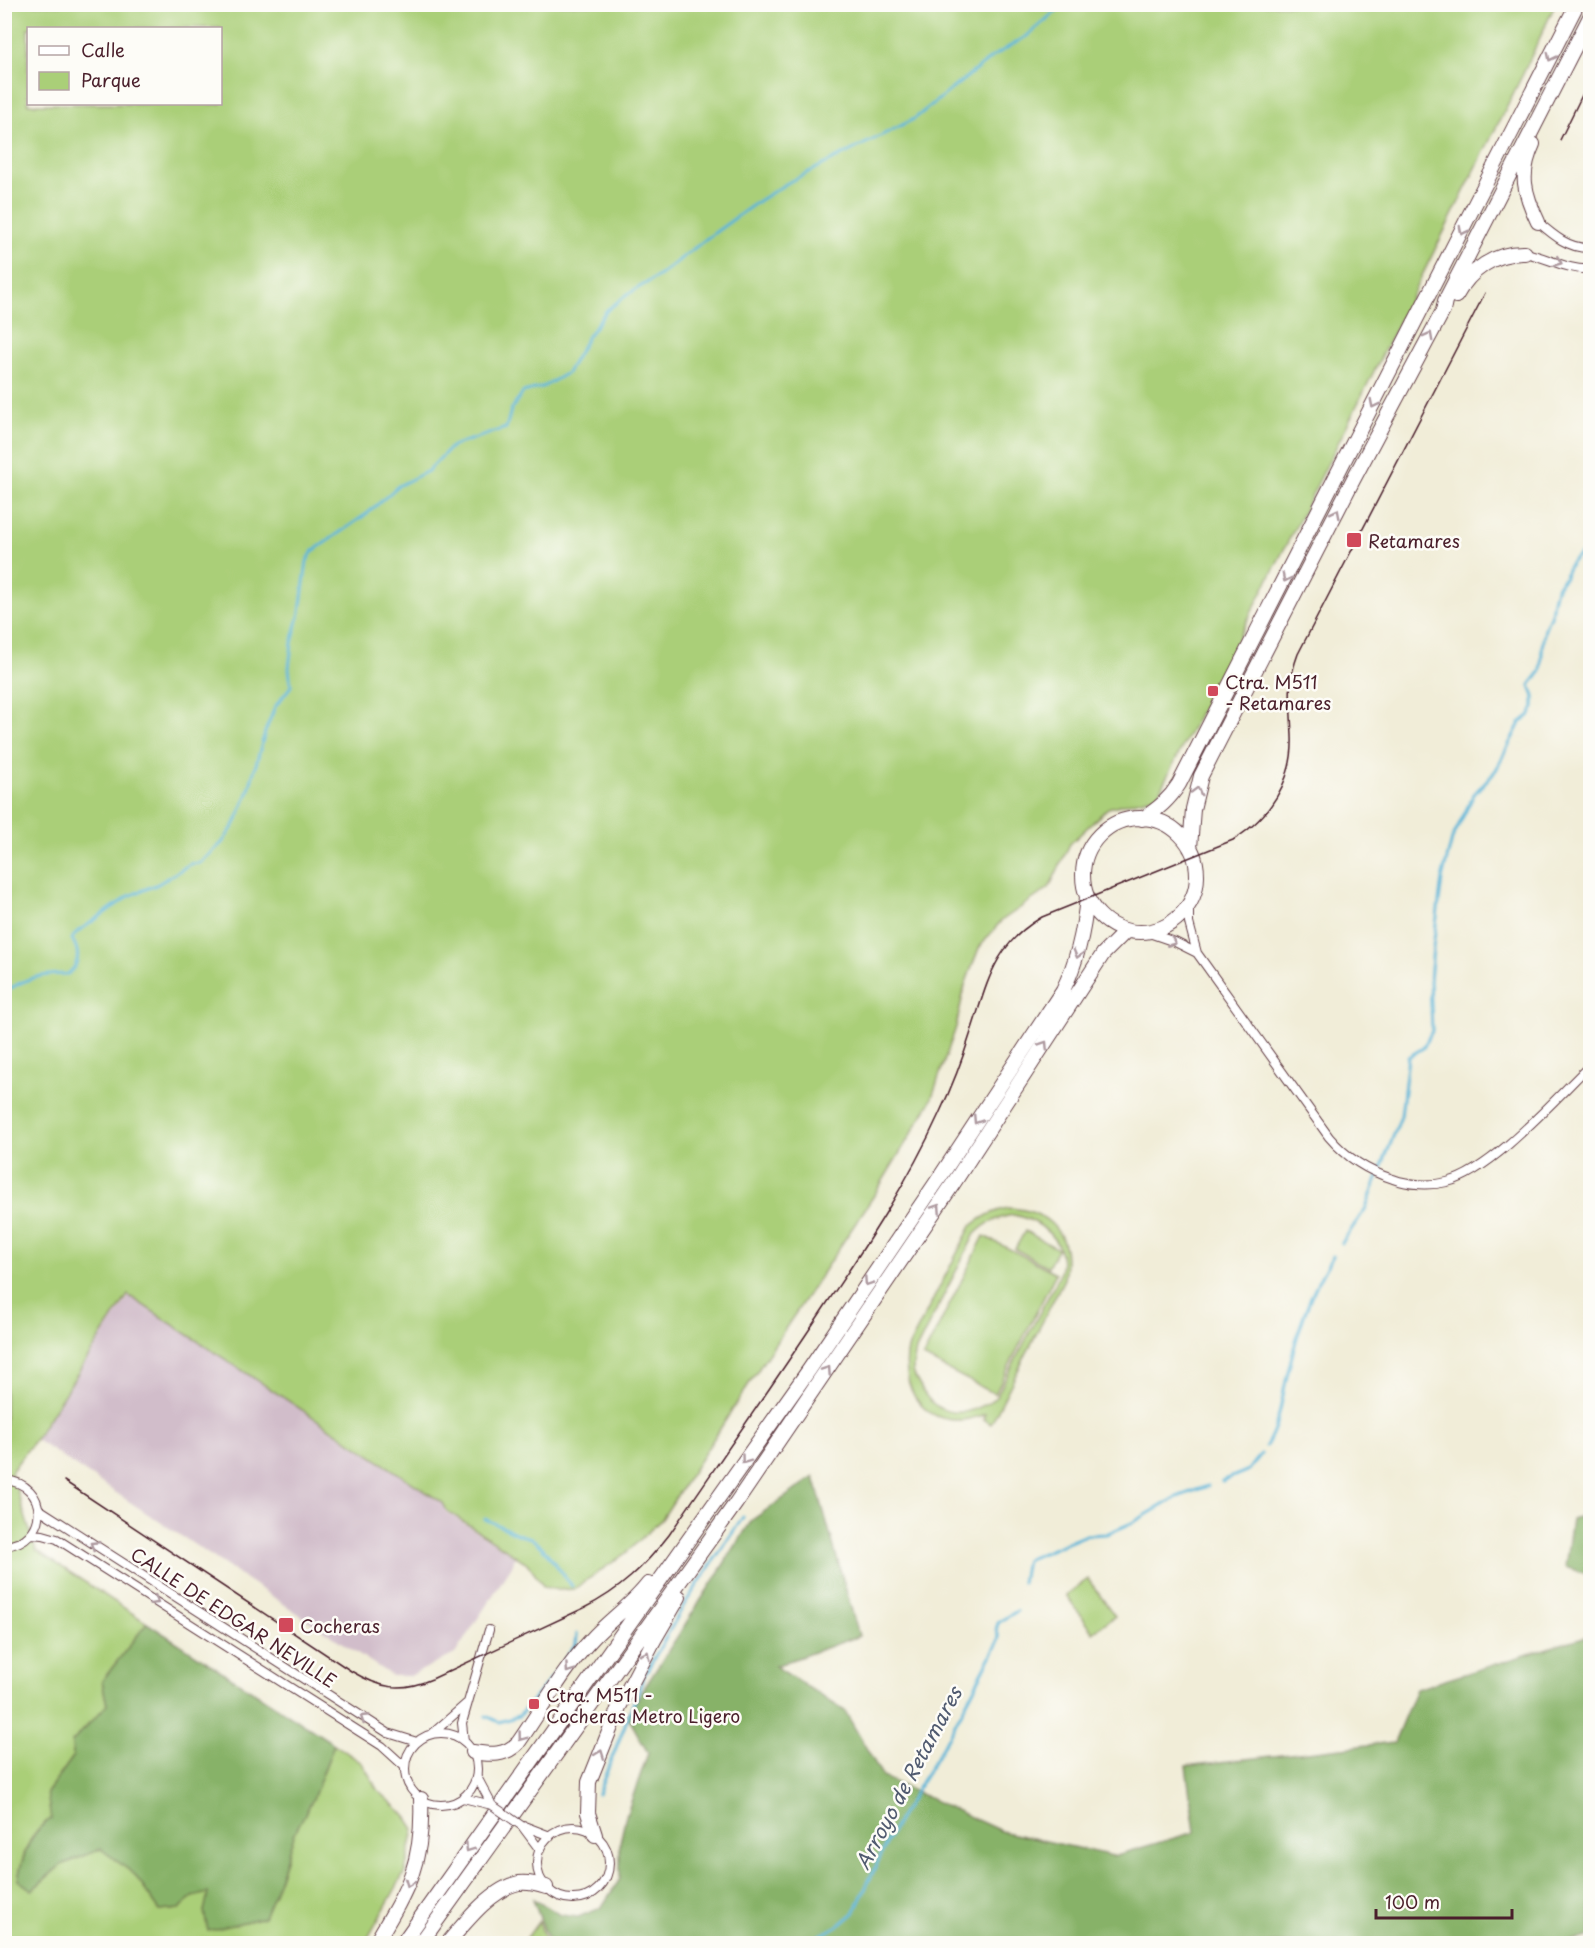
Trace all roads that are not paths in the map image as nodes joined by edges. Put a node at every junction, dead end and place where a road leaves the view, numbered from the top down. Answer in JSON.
{"nodes":[{"id":1,"x":1577,"y":4,"type":"edge"},
{"id":2,"x":1590,"y":16,"type":"edge"},
{"id":3,"x":1554,"y":90,"type":"junction"},
{"id":4,"x":1538,"y":222,"type":"joint"},
{"id":5,"x":1590,"y":248,"type":"edge"},
{"id":6,"x":1525,"y":253,"type":"joint"},
{"id":7,"x":1590,"y":269,"type":"edge"},
{"id":8,"x":1443,"y":310,"type":"junction"},
{"id":9,"x":1142,"y":819,"type":"junction"},
{"id":10,"x":1190,"y":848,"type":"junction"},
{"id":11,"x":1087,"y":897,"type":"junction"},
{"id":12,"x":1189,"y":904,"type":"junction"},
{"id":13,"x":1126,"y":931,"type":"junction"},
{"id":14,"x":1146,"y":932,"type":"junction"},
{"id":15,"x":1197,"y":953,"type":"junction"},
{"id":16,"x":1590,"y":1065,"type":"edge"},
{"id":17,"x":4,"y":1480,"type":"edge"},
{"id":18,"x":736,"y":1503,"type":"junction"},
{"id":19,"x":39,"y":1509,"type":"junction"},
{"id":20,"x":31,"y":1534,"type":"junction"},
{"id":21,"x":4,"y":1546,"type":"edge"},
{"id":22,"x":680,"y":1550,"type":"junction"},
{"id":23,"x":489,"y":1630,"type":"dead end"},
{"id":24,"x":467,"y":1703,"type":"junction"},
{"id":25,"x":433,"y":1733,"type":"junction"},
{"id":26,"x":464,"y":1741,"type":"junction"},
{"id":27,"x":417,"y":1742,"type":"junction"},
{"id":28,"x":473,"y":1752,"type":"junction"},
{"id":29,"x":405,"y":1767,"type":"junction"},
{"id":30,"x":477,"y":1777,"type":"junction"},
{"id":31,"x":463,"y":1798,"type":"junction"},
{"id":32,"x":421,"y":1799,"type":"junction"},
{"id":33,"x":492,"y":1805,"type":"junction"},
{"id":34,"x":522,"y":1826,"type":"junction"},
{"id":35,"x":595,"y":1835,"type":"junction"},
{"id":36,"x":550,"y":1836,"type":"junction"},
{"id":37,"x":540,"y":1850,"type":"junction"},
{"id":38,"x":546,"y":1887,"type":"junction"},
{"id":39,"x":375,"y":1944,"type":"edge"},
{"id":40,"x":402,"y":1944,"type":"edge"},
{"id":41,"x":420,"y":1944,"type":"edge"},
{"id":42,"x":447,"y":1944,"type":"edge"}],
"edges":[{"from":1,"to":9,"type":"highway","one_way":true},
{"from":2,"to":3,"type":"highway"},
{"from":3,"to":4,"type":"highway"},
{"from":3,"to":8,"type":"highway"},
{"from":4,"to":5,"type":"street"},
{"from":6,"to":7,"type":"street","one_way":true},
{"from":6,"to":8,"type":"highway"},
{"from":10,"to":8,"type":"highway","one_way":true},
{"from":9,"to":10,"type":"highway"},
{"from":9,"to":11,"type":"highway"},
{"from":10,"to":12,"type":"highway"},
{"from":11,"to":13,"type":"highway"},
{"from":11,"to":22,"type":"highway","one_way":true},
{"from":12,"to":14,"type":"highway"},
{"from":12,"to":15,"type":"street"},
{"from":13,"to":14,"type":"highway"},
{"from":18,"to":13,"type":"highway","one_way":true},
{"from":14,"to":15,"type":"street","one_way":true},
{"from":15,"to":16,"type":"street"},
{"from":17,"to":19,"type":"street"},
{"from":35,"to":18,"type":"highway","one_way":true},
{"from":18,"to":41,"type":"highway"},
{"from":19,"to":20,"type":"street"},
{"from":27,"to":19,"type":"street","name":"CALLE DE EDGAR NEVILLE","one_way":true},
{"from":20,"to":21,"type":"street"},
{"from":20,"to":29,"type":"street","name":"CALLE DE EDGAR NEVILLE","one_way":true},
{"from":22,"to":28,"type":"highway","one_way":true},
{"from":22,"to":40,"type":"highway","one_way":true},
{"from":23,"to":24,"type":"street"},
{"from":24,"to":25,"type":"street"},
{"from":24,"to":26,"type":"street"},
{"from":25,"to":26,"type":"street"},
{"from":25,"to":27,"type":"street"},
{"from":26,"to":28,"type":"street"},
{"from":27,"to":29,"type":"street"},
{"from":28,"to":30,"type":"street"},
{"from":29,"to":32,"type":"street"},
{"from":30,"to":31,"type":"street"},
{"from":30,"to":33,"type":"street"},
{"from":31,"to":32,"type":"street"},
{"from":31,"to":33,"type":"street"},
{"from":32,"to":39,"type":"highway","one_way":true},
{"from":33,"to":34,"type":"street","bridge":true},
{"from":34,"to":36,"type":"street"},
{"from":34,"to":37,"type":"street"},
{"from":35,"to":36,"type":"street"},
{"from":35,"to":38,"type":"street"},
{"from":36,"to":37,"type":"street"},
{"from":37,"to":38,"type":"street"},
{"from":38,"to":42,"type":"highway"}]}
